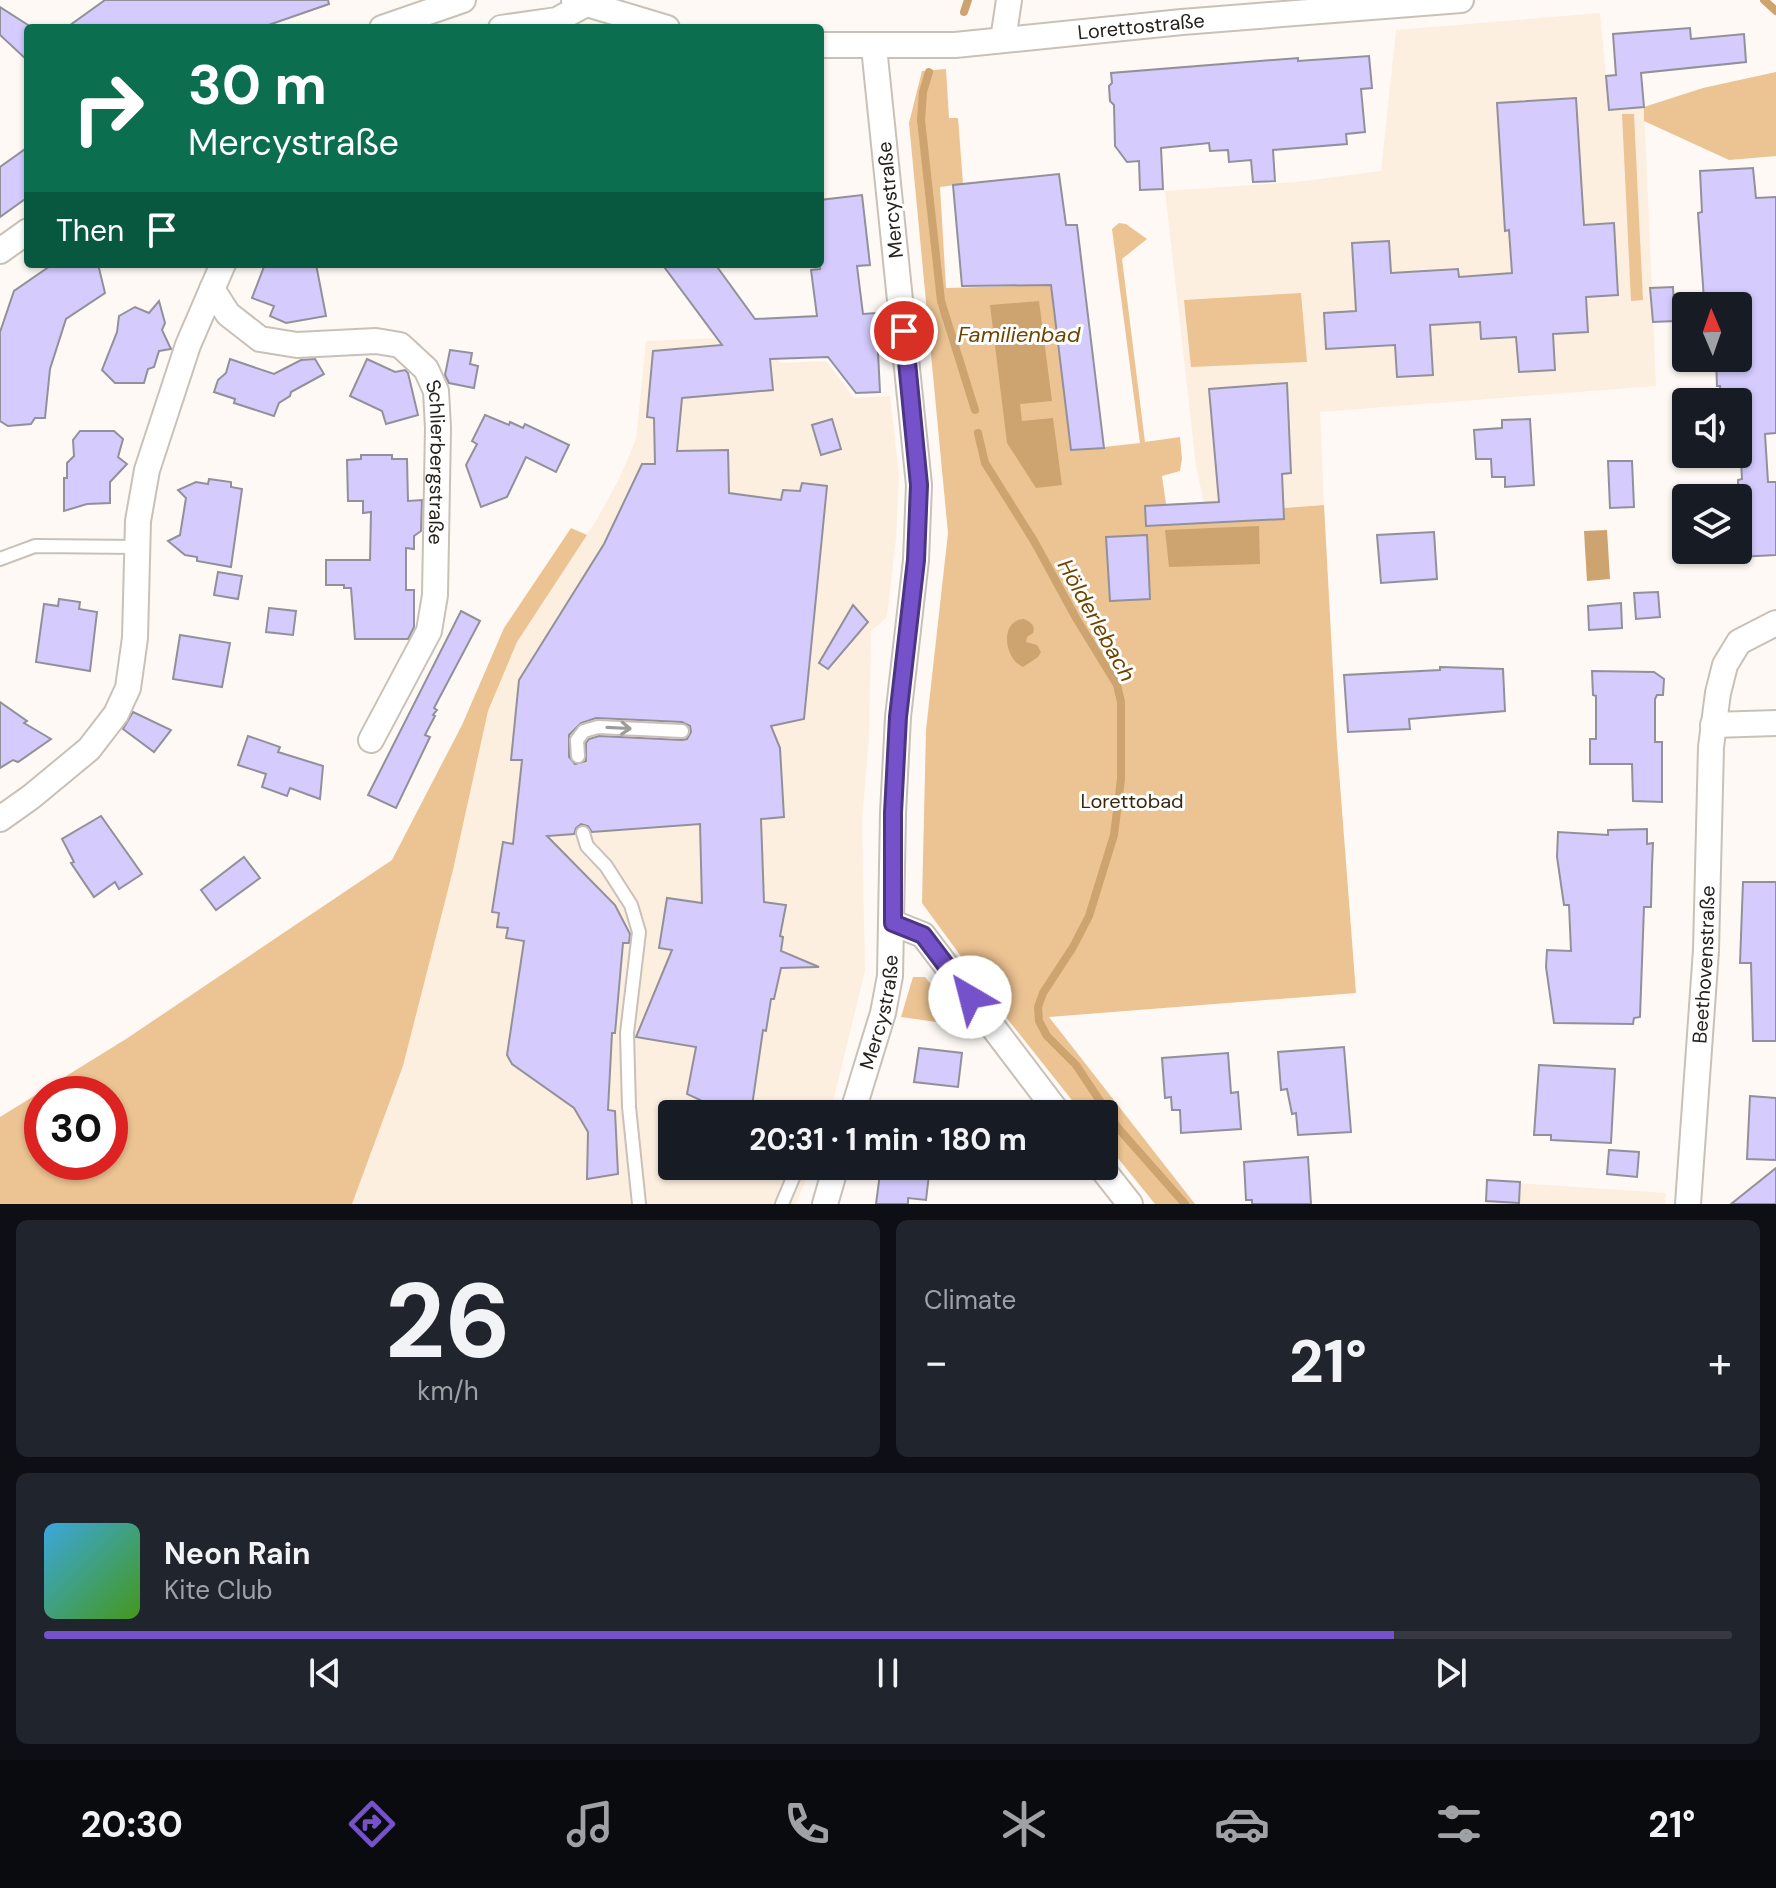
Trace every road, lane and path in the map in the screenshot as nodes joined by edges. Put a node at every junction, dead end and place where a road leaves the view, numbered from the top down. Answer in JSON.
{"nodes":[{"id":1,"x":463,"y":0,"type":"edge"},
{"id":2,"x":1009,"y":0,"type":"edge"},
{"id":3,"x":1461,"y":0,"type":"edge"},
{"id":4,"x":580,"y":2,"type":"edge"},
{"id":5,"x":394,"y":24,"type":"edge"},
{"id":6,"x":529,"y":24,"type":"edge"},
{"id":7,"x":654,"y":24,"type":"edge"},
{"id":8,"x":1003,"y":40,"type":"junction"},
{"id":9,"x":824,"y":45,"type":"edge"},
{"id":10,"x":874,"y":47,"type":"junction"},
{"id":11,"x":24,"y":234,"type":"edge"},
{"id":12,"x":0,"y":251,"type":"edge"},
{"id":13,"x":221,"y":268,"type":"edge"},
{"id":14,"x":212,"y":289,"type":"junction"},
{"id":15,"x":137,"y":547,"type":"junction"},
{"id":16,"x":0,"y":559,"type":"edge"},
{"id":17,"x":1776,"y":623,"type":"edge"},
{"id":18,"x":1776,"y":723,"type":"edge"},
{"id":19,"x":1713,"y":725,"type":"junction"},
{"id":20,"x":682,"y":731,"type":"dead end"},
{"id":21,"x":371,"y":740,"type":"dead end"},
{"id":22,"x":578,"y":756,"type":"dead end"},
{"id":23,"x":0,"y":819,"type":"edge"},
{"id":24,"x":583,"y":833,"type":"dead end"},
{"id":25,"x":893,"y":923,"type":"junction"},
{"id":26,"x":856,"y":1100,"type":"edge"},
{"id":27,"x":1048,"y":1100,"type":"edge"},
{"id":28,"x":792,"y":1180,"type":"edge"},
{"id":29,"x":832,"y":1180,"type":"edge"},
{"id":30,"x":1111,"y":1180,"type":"edge"},
{"id":31,"x":639,"y":1204,"type":"edge"},
{"id":32,"x":782,"y":1204,"type":"edge"},
{"id":33,"x":825,"y":1204,"type":"edge"},
{"id":34,"x":1130,"y":1204,"type":"edge"},
{"id":35,"x":1688,"y":1204,"type":"edge"}],
"edges":[{"from":1,"to":5,"type":"street"},
{"from":2,"to":8,"type":"street"},
{"from":3,"to":8,"type":"street","name":"Lorettostraße"},
{"from":4,"to":6,"type":"street"},
{"from":4,"to":7,"type":"street"},
{"from":8,"to":10,"type":"street","name":"Lorettostraße"},
{"from":9,"to":10,"type":"street","name":"Lorettostraße"},
{"from":10,"to":25,"type":"street","name":"Mercystraße"},
{"from":11,"to":12,"type":"street"},
{"from":13,"to":14,"type":"street"},
{"from":14,"to":15,"type":"street"},
{"from":14,"to":21,"type":"street","name":"Schlierbergstraße"},
{"from":15,"to":16,"type":"lane"},
{"from":15,"to":23,"type":"street"},
{"from":17,"to":19,"type":"street","name":"Beethovenstraße"},
{"from":18,"to":19,"type":"street"},
{"from":19,"to":35,"type":"street","name":"Beethovenstraße"},
{"from":22,"to":20,"type":"lane","one_way":true},
{"from":24,"to":31,"type":"lane"},
{"from":25,"to":26,"type":"street","name":"Mercystraße"},
{"from":25,"to":27,"type":"street"},
{"from":28,"to":32,"type":"lane"},
{"from":29,"to":33,"type":"street"},
{"from":30,"to":34,"type":"street"}]}
